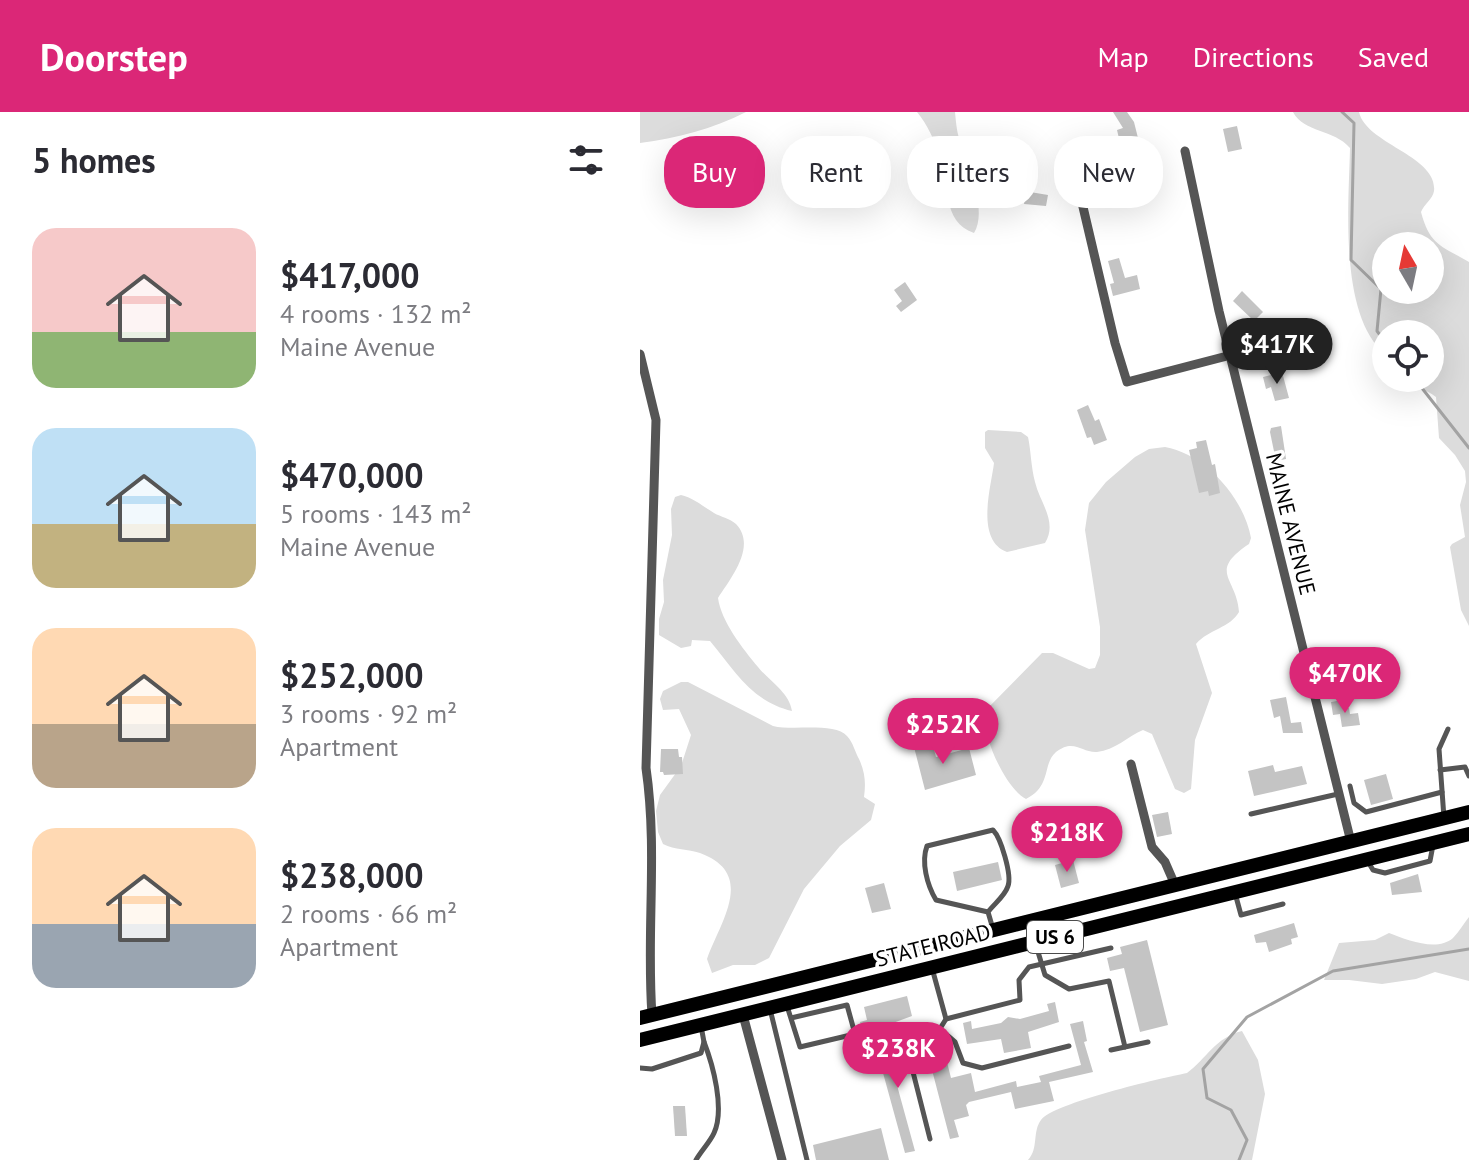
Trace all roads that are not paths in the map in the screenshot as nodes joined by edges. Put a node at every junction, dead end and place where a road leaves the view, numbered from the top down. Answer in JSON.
{"nodes":[{"id":1,"x":1185,"y":151,"type":"dead end"},
{"id":2,"x":1083,"y":208,"type":"edge"},
{"id":3,"x":640,"y":354,"type":"edge"},
{"id":4,"x":1231,"y":355,"type":"junction"},
{"id":5,"x":1378,"y":674,"type":"dead end"},
{"id":6,"x":1312,"y":687,"type":"junction"},
{"id":7,"x":1448,"y":729,"type":"dead end"},
{"id":8,"x":1131,"y":764,"type":"dead end"},
{"id":9,"x":1440,"y":770,"type":"junction"},
{"id":10,"x":1469,"y":776,"type":"edge"},
{"id":11,"x":1350,"y":786,"type":"dead end"},
{"id":12,"x":1442,"y":792,"type":"junction"},
{"id":13,"x":1339,"y":794,"type":"junction"},
{"id":14,"x":1469,"y":812,"type":"edge"},
{"id":15,"x":1251,"y":814,"type":"dead end"},
{"id":16,"x":1444,"y":819,"type":"junction"},
{"id":17,"x":1469,"y":834,"type":"edge"},
{"id":18,"x":1351,"y":842,"type":"junction"},
{"id":19,"x":1361,"y":861,"type":"junction"},
{"id":20,"x":1175,"y":885,"type":"junction"},
{"id":21,"x":1235,"y":892,"type":"junction"},
{"id":22,"x":1283,"y":904,"type":"dead end"},
{"id":23,"x":988,"y":912,"type":"junction"},
{"id":24,"x":993,"y":930,"type":"junction"},
{"id":25,"x":1035,"y":942,"type":"junction"},
{"id":26,"x":1111,"y":948,"type":"dead end"},
{"id":27,"x":998,"y":951,"type":"junction"},
{"id":28,"x":1041,"y":964,"type":"junction"},
{"id":29,"x":932,"y":967,"type":"junction"},
{"id":30,"x":780,"y":983,"type":"junction"},
{"id":31,"x":770,"y":1008,"type":"junction"},
{"id":32,"x":788,"y":1011,"type":"junction"},
{"id":33,"x":743,"y":1015,"type":"junction"},
{"id":34,"x":646,"y":1016,"type":"edge"},
{"id":35,"x":946,"y":1019,"type":"junction"},
{"id":36,"x":700,"y":1025,"type":"junction"},
{"id":37,"x":940,"y":1029,"type":"junction"},
{"id":38,"x":640,"y":1040,"type":"edge"},
{"id":39,"x":704,"y":1042,"type":"junction"},
{"id":40,"x":1148,"y":1042,"type":"dead end"},
{"id":41,"x":1069,"y":1046,"type":"dead end"},
{"id":42,"x":1125,"y":1047,"type":"junction"},
{"id":43,"x":1111,"y":1050,"type":"dead end"},
{"id":44,"x":640,"y":1068,"type":"edge"},
{"id":45,"x":930,"y":1139,"type":"dead end"},
{"id":46,"x":696,"y":1160,"type":"edge"},
{"id":47,"x":782,"y":1160,"type":"edge"},
{"id":48,"x":807,"y":1160,"type":"edge"}],
"edges":[{"from":1,"to":4,"type":"street","name":"MAINE AVENUE"},
{"from":2,"to":4,"type":"street"},
{"from":3,"to":34,"type":"street"},
{"from":4,"to":6,"type":"street","name":"MAINE AVENUE"},
{"from":5,"to":6,"type":"street"},
{"from":6,"to":13,"type":"street","name":"MAINE AVENUE"},
{"from":7,"to":9,"type":"lane"},
{"from":8,"to":20,"type":"street"},
{"from":9,"to":10,"type":"lane"},
{"from":9,"to":12,"type":"lane"},
{"from":11,"to":12,"type":"lane"},
{"from":12,"to":16,"type":"lane"},
{"from":13,"to":15,"type":"lane"},
{"from":13,"to":18,"type":"street","name":"MAINE AVENUE"},
{"from":14,"to":16,"type":"main road","name":"STATE ROAD","number":"US 6"},
{"from":16,"to":18,"type":"main road","name":"STATE ROAD","number":"US 6"},
{"from":17,"to":19,"type":"main road","name":"STATE ROAD","number":"US 6"},
{"from":18,"to":19,"type":"lane"},
{"from":18,"to":20,"type":"main road","name":"STATE ROAD","number":"US 6"},
{"from":19,"to":21,"type":"main road","name":"STATE ROAD","number":"US 6"},
{"from":20,"to":24,"type":"main road","name":"STATE ROAD","number":"US 6"},
{"from":21,"to":22,"type":"lane"},
{"from":21,"to":25,"type":"main road","name":"STATE ROAD","number":"US 6"},
{"from":23,"to":23,"type":"lane"},
{"from":23,"to":24,"type":"lane"},
{"from":24,"to":27,"type":"street"},
{"from":24,"to":30,"type":"main road","name":"STATE ROAD","number":"US 6"},
{"from":25,"to":27,"type":"main road","name":"STATE ROAD","number":"US 6"},
{"from":25,"to":28,"type":"lane"},
{"from":26,"to":28,"type":"lane"},
{"from":27,"to":29,"type":"main road","name":"STATE ROAD","number":"US 6"},
{"from":28,"to":35,"type":"lane"},
{"from":28,"to":42,"type":"lane"},
{"from":29,"to":32,"type":"main road","name":"STATE ROAD","number":"US 6"},
{"from":29,"to":35,"type":"lane"},
{"from":30,"to":32,"type":"street"},
{"from":30,"to":34,"type":"main road","name":"STATE ROAD","number":"US 6"},
{"from":31,"to":32,"type":"main road","name":"STATE ROAD","number":"US 6"},
{"from":31,"to":33,"type":"main road","name":"STATE ROAD","number":"US 6"},
{"from":31,"to":48,"type":"lane"},
{"from":32,"to":32,"type":"lane"},
{"from":33,"to":36,"type":"main road","name":"STATE ROAD","number":"US 6"},
{"from":33,"to":47,"type":"street"},
{"from":35,"to":37,"type":"lane"},
{"from":36,"to":38,"type":"main road","name":"STATE ROAD","number":"US 6"},
{"from":36,"to":39,"type":"lane"},
{"from":37,"to":41,"type":"lane"},
{"from":37,"to":45,"type":"lane"},
{"from":39,"to":44,"type":"lane"},
{"from":39,"to":46,"type":"lane"},
{"from":40,"to":42,"type":"lane"},
{"from":42,"to":43,"type":"lane"}]}
